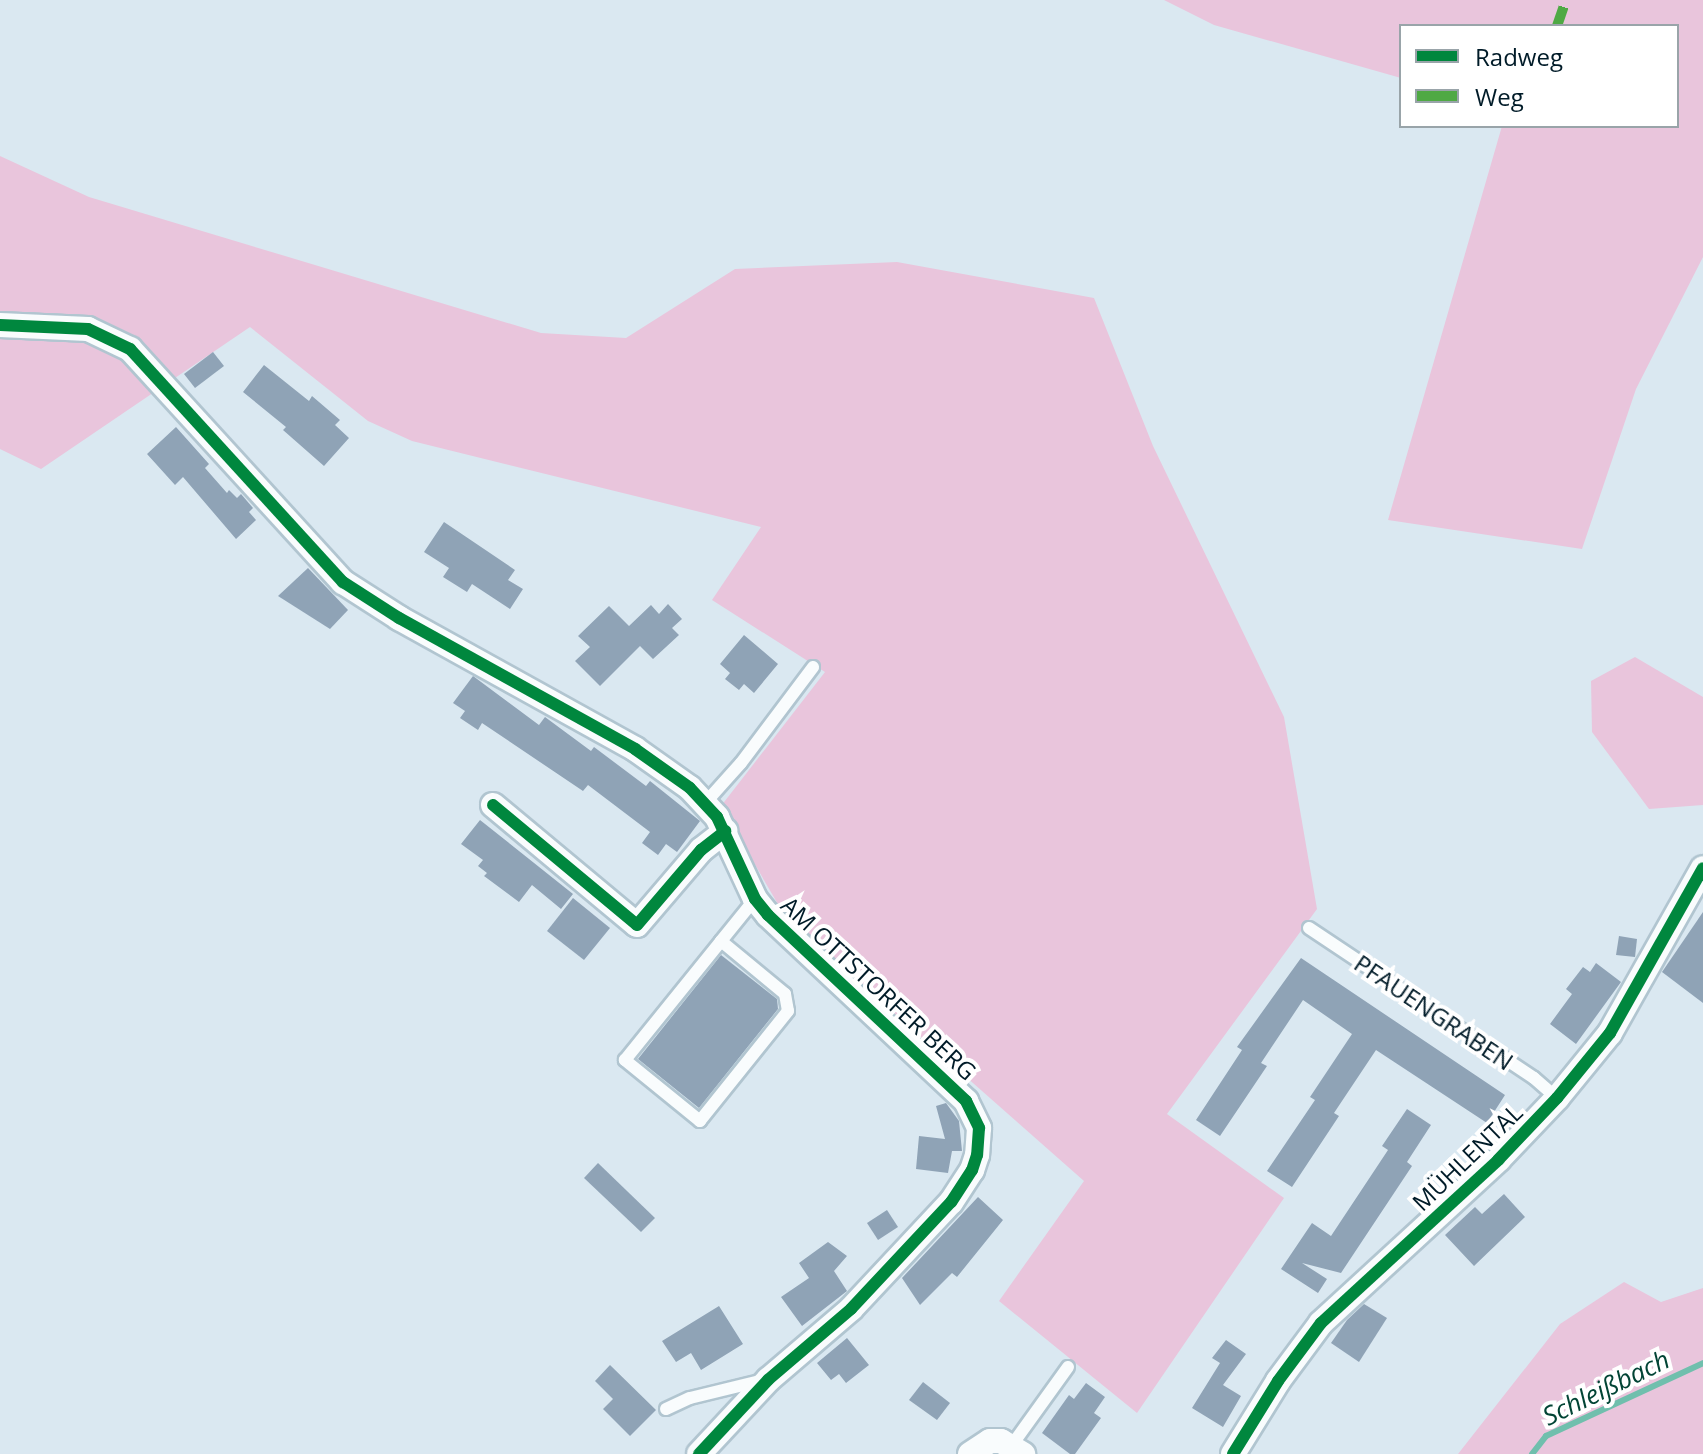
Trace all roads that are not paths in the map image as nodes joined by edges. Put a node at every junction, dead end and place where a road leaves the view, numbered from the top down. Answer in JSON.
{"nodes":[{"id":1,"x":0,"y":325,"type":"edge"},
{"id":2,"x":813,"y":667,"type":"dead end"},
{"id":3,"x":706,"y":802,"type":"junction"},
{"id":4,"x":493,"y":805,"type":"dead end"},
{"id":5,"x":725,"y":831,"type":"junction"},
{"id":6,"x":1703,"y":868,"type":"edge"},
{"id":7,"x":755,"y":899,"type":"junction"},
{"id":8,"x":1309,"y":928,"type":"dead end"},
{"id":9,"x":721,"y":941,"type":"junction"},
{"id":10,"x":1557,"y":1098,"type":"junction"},
{"id":11,"x":1068,"y":1367,"type":"dead end"},
{"id":12,"x":768,"y":1380,"type":"junction"},
{"id":13,"x":666,"y":1409,"type":"dead end"},
{"id":14,"x":1018,"y":1450,"type":"edge"},
{"id":15,"x":699,"y":1454,"type":"edge"},
{"id":16,"x":970,"y":1454,"type":"edge"},
{"id":17,"x":1233,"y":1454,"type":"edge"}],
"edges":[{"from":1,"to":3,"type":"street","name":"AM OTTSTORFER BERG"},
{"from":2,"to":3,"type":"lane"},
{"from":3,"to":5,"type":"street","name":"AM OTTSTORFER BERG"},
{"from":4,"to":5,"type":"street"},
{"from":5,"to":7,"type":"street","name":"AM OTTSTORFER BERG"},
{"from":6,"to":10,"type":"street","name":"MÜHLENTAL"},
{"from":7,"to":9,"type":"lane"},
{"from":7,"to":12,"type":"street","name":"AM OTTSTORFER BERG"},
{"from":8,"to":10,"type":"lane","name":"PFAUENGRABEN"},
{"from":9,"to":9,"type":"lane"},
{"from":10,"to":17,"type":"street","name":"MÜHLENTAL"},
{"from":11,"to":14,"type":"lane"},
{"from":12,"to":13,"type":"lane"},
{"from":12,"to":15,"type":"street","name":"AM OTTSTORFER BERG"},
{"from":14,"to":16,"type":"street"}]}
